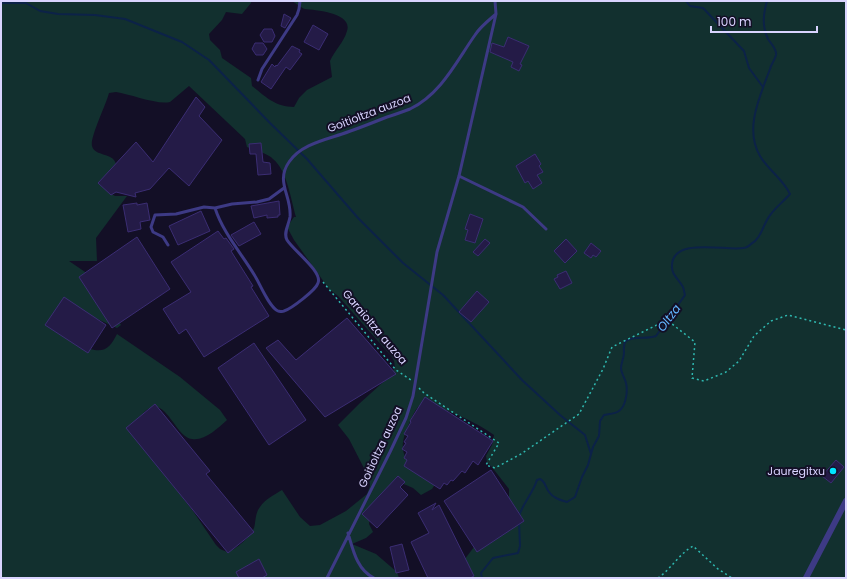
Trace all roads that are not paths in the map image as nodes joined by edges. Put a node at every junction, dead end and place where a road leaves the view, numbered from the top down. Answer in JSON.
{"nodes":[{"id":1,"x":300,"y":1,"type":"edge"},
{"id":2,"x":495,"y":1,"type":"edge"},
{"id":3,"x":496,"y":14,"type":"junction"},
{"id":4,"x":258,"y":80,"type":"dead end"},
{"id":5,"x":459,"y":176,"type":"junction"},
{"id":6,"x":284,"y":188,"type":"junction"},
{"id":7,"x":215,"y":208,"type":"junction"},
{"id":8,"x":546,"y":229,"type":"dead end"},
{"id":9,"x":168,"y":245,"type":"dead end"},
{"id":10,"x":846,"y":501,"type":"edge"},
{"id":11,"x":348,"y":533,"type":"junction"},
{"id":12,"x":327,"y":578,"type":"edge"},
{"id":13,"x":374,"y":578,"type":"edge"},
{"id":14,"x":806,"y":578,"type":"edge"}],
"edges":[{"from":1,"to":4,"type":"lane"},
{"from":2,"to":3,"type":"lane","name":"Goitioltza auzoa"},
{"from":3,"to":5,"type":"lane","name":"Goitioltza auzoa"},
{"from":3,"to":6,"type":"lane","name":"Goitioltza auzoa"},
{"from":5,"to":8,"type":"lane"},
{"from":5,"to":11,"type":"lane","name":"Goitioltza auzoa"},
{"from":6,"to":7,"type":"lane"},
{"from":6,"to":7,"type":"lane","name":"Goitioltza auzoa"},
{"from":7,"to":9,"type":"lane"},
{"from":10,"to":14,"type":"street"},
{"from":11,"to":12,"type":"lane","name":"Goitioltza auzoa"},
{"from":11,"to":13,"type":"lane"}]}
